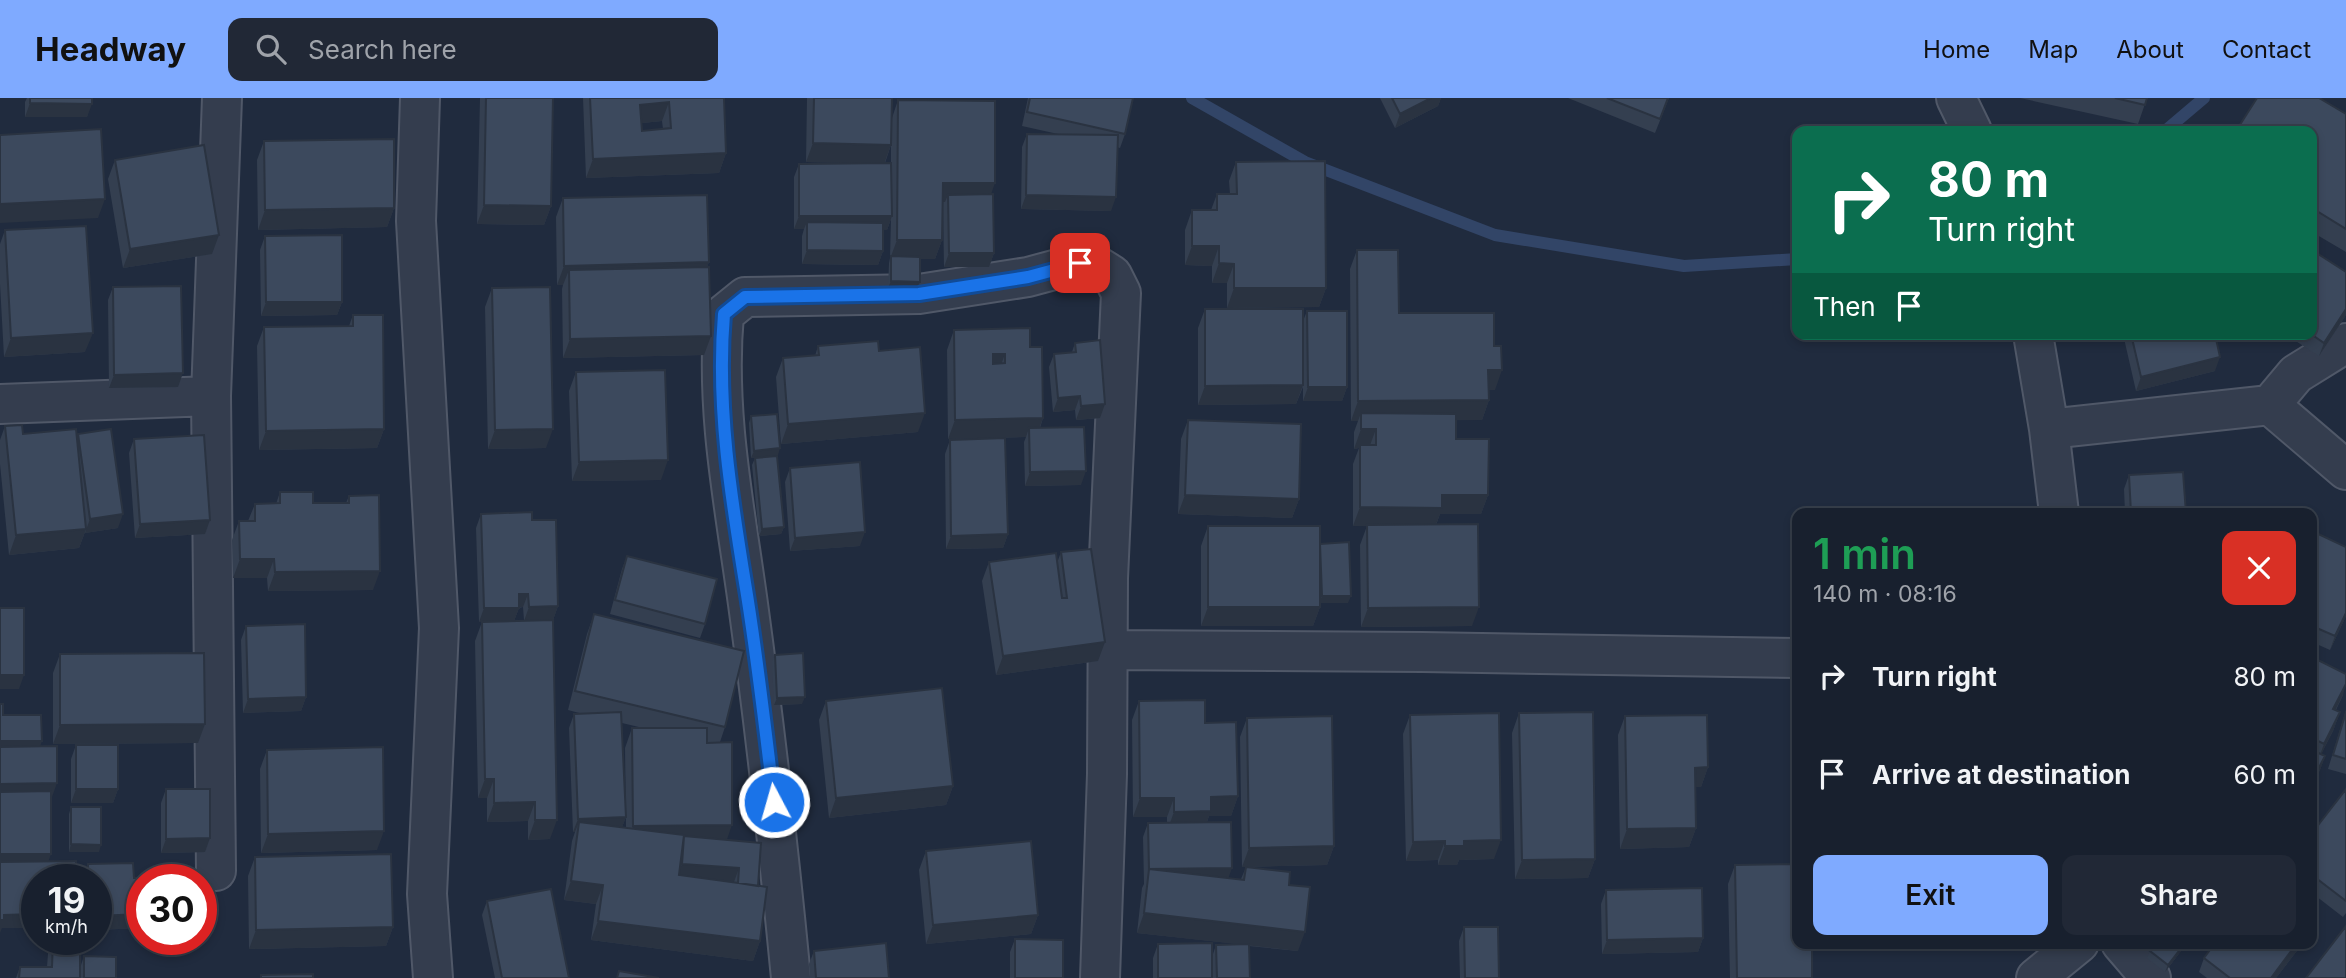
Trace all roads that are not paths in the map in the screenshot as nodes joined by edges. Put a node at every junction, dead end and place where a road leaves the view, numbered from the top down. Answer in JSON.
{"nodes":[{"id":1,"x":222,"y":98,"type":"edge"},
{"id":2,"x":420,"y":98,"type":"edge"},
{"id":3,"x":1956,"y":98,"type":"edge"},
{"id":4,"x":1970,"y":126,"type":"edge"},
{"id":5,"x":2034,"y":340,"type":"edge"},
{"id":6,"x":2346,"y":343,"type":"edge"},
{"id":7,"x":211,"y":396,"type":"junction"},
{"id":8,"x":0,"y":404,"type":"edge"},
{"id":9,"x":2270,"y":405,"type":"junction"},
{"id":10,"x":2049,"y":429,"type":"junction"},
{"id":11,"x":2346,"y":470,"type":"edge"},
{"id":12,"x":2058,"y":508,"type":"edge"},
{"id":13,"x":1108,"y":650,"type":"junction"},
{"id":14,"x":1792,"y":658,"type":"edge"},
{"id":15,"x":216,"y":864,"type":"edge"},
{"id":16,"x":2072,"y":949,"type":"edge"},
{"id":17,"x":2126,"y":949,"type":"edge"},
{"id":18,"x":433,"y":978,"type":"edge"},
{"id":19,"x":791,"y":978,"type":"edge"},
{"id":20,"x":1100,"y":978,"type":"edge"},
{"id":21,"x":2036,"y":978,"type":"edge"},
{"id":22,"x":2151,"y":978,"type":"edge"}],
"edges":[{"from":1,"to":7,"type":"street"},
{"from":2,"to":18,"type":"street"},
{"from":3,"to":4,"type":"street"},
{"from":5,"to":10,"type":"street"},
{"from":6,"to":9,"type":"street"},
{"from":7,"to":8,"type":"street"},
{"from":7,"to":15,"type":"street"},
{"from":9,"to":10,"type":"street"},
{"from":9,"to":11,"type":"street"},
{"from":10,"to":12,"type":"street"},
{"from":13,"to":14,"type":"street"},
{"from":13,"to":19,"type":"street"},
{"from":13,"to":20,"type":"street"},
{"from":16,"to":21,"type":"street"},
{"from":17,"to":22,"type":"street"}]}
